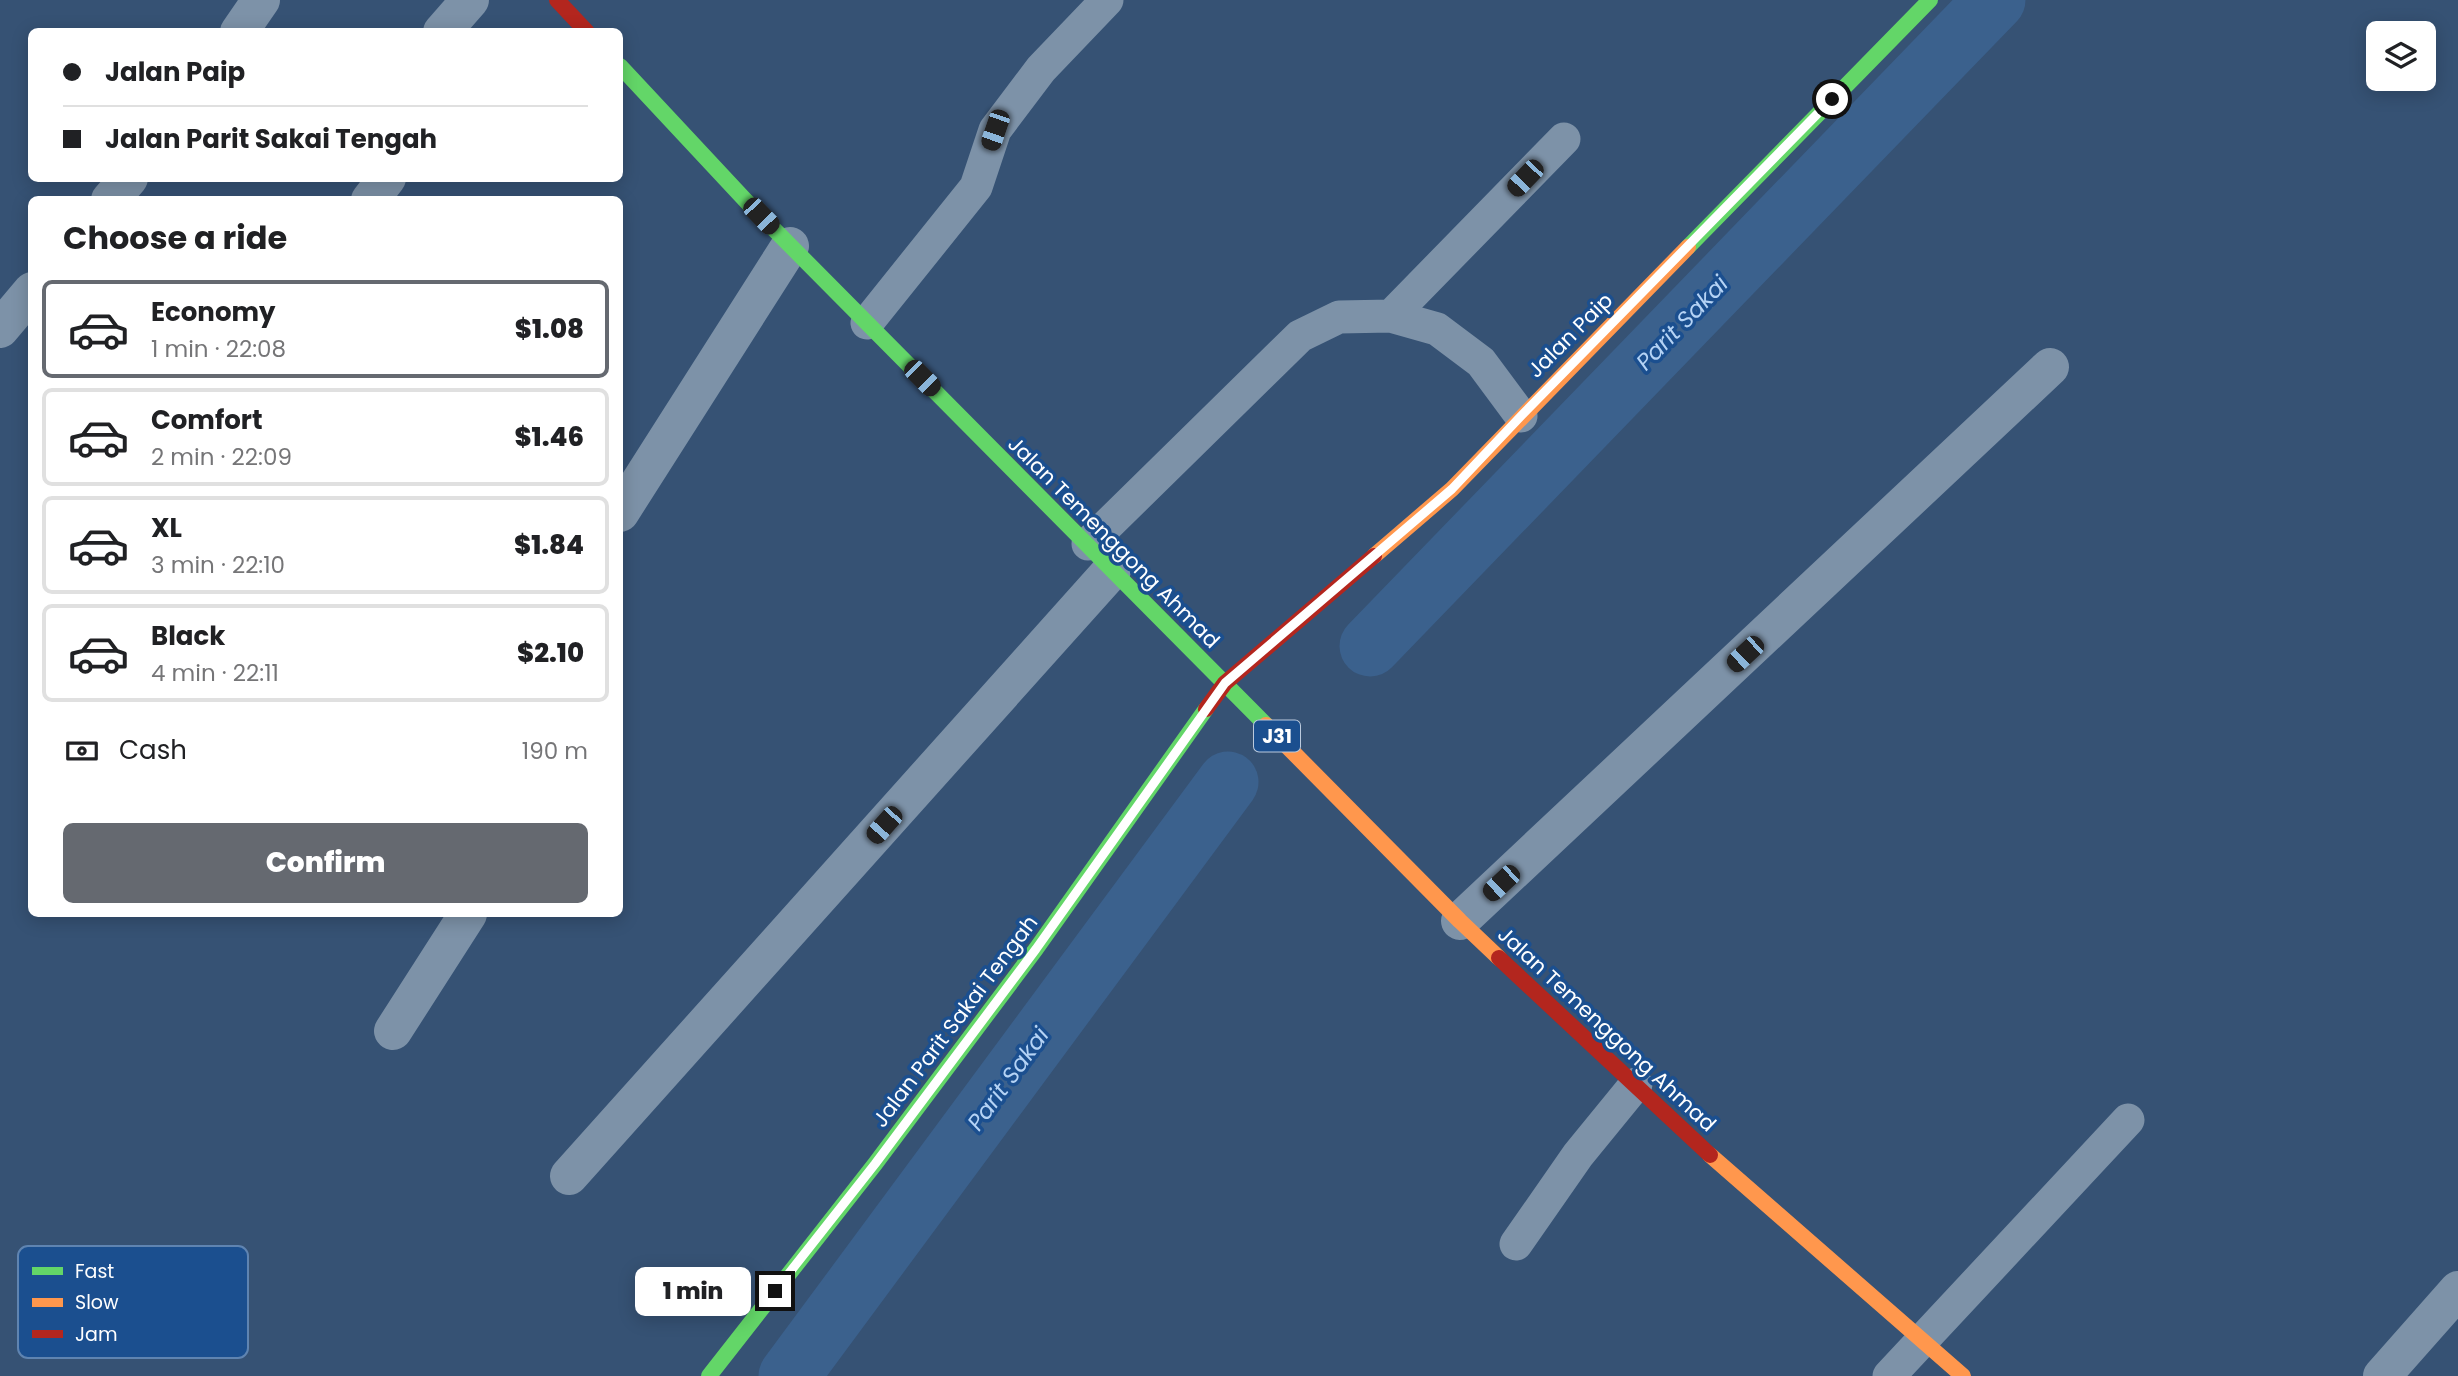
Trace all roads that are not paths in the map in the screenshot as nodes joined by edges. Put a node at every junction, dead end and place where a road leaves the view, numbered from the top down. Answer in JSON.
{"nodes":[{"id":1,"x":261,"y":0,"type":"edge"},
{"id":2,"x":1107,"y":0,"type":"edge"},
{"id":3,"x":1930,"y":0,"type":"edge"},
{"id":4,"x":242,"y":28,"type":"edge"},
{"id":5,"x":623,"y":70,"type":"edge"},
{"id":6,"x":1564,"y":139,"type":"dead end"},
{"id":7,"x":126,"y":182,"type":"edge"},
{"id":8,"x":384,"y":182,"type":"edge"},
{"id":9,"x":113,"y":196,"type":"edge"},
{"id":10,"x":373,"y":196,"type":"edge"},
{"id":11,"x":780,"y":260,"type":"junction"},
{"id":12,"x":28,"y":296,"type":"edge"},
{"id":13,"x":1391,"y":316,"type":"junction"},
{"id":14,"x":867,"y":323,"type":"junction"},
{"id":15,"x":0,"y":329,"type":"edge"},
{"id":16,"x":2050,"y":368,"type":"dead end"},
{"id":17,"x":1521,"y":416,"type":"junction"},
{"id":18,"x":623,"y":508,"type":"edge"},
{"id":19,"x":1090,"y":582,"type":"junction"},
{"id":20,"x":1225,"y":683,"type":"junction"},
{"id":21,"x":466,"y":917,"type":"edge"},
{"id":22,"x":1460,"y":921,"type":"junction"},
{"id":23,"x":393,"y":1031,"type":"dead end"},
{"id":24,"x":1636,"y":1084,"type":"junction"},
{"id":25,"x":2128,"y":1120,"type":"dead end"},
{"id":26,"x":569,"y":1176,"type":"dead end"},
{"id":27,"x":1516,"y":1244,"type":"dead end"},
{"id":28,"x":2458,"y":1290,"type":"edge"},
{"id":29,"x":1922,"y":1339,"type":"junction"},
{"id":30,"x":1890,"y":1375,"type":"edge"},
{"id":31,"x":709,"y":1376,"type":"edge"},
{"id":32,"x":1963,"y":1376,"type":"edge"},
{"id":33,"x":2382,"y":1376,"type":"edge"}],
"edges":[{"from":1,"to":4,"type":"street"},
{"from":2,"to":14,"type":"lane"},
{"from":3,"to":17,"type":"main road","name":"Jalan Paip"},
{"from":5,"to":11,"type":"main road","name":"Jalan Temenggong Ahmad","number":"J31"},
{"from":6,"to":13,"type":"lane"},
{"from":7,"to":9,"type":"street"},
{"from":8,"to":10,"type":"street"},
{"from":11,"to":14,"type":"main road","name":"Jalan Temenggong Ahmad","number":"J31"},
{"from":11,"to":18,"type":"street"},
{"from":12,"to":15,"type":"street"},
{"from":13,"to":17,"type":"lane"},
{"from":13,"to":19,"type":"lane"},
{"from":14,"to":19,"type":"main road","name":"Jalan Temenggong Ahmad","number":"J31"},
{"from":16,"to":22,"type":"street"},
{"from":17,"to":20,"type":"main road","name":"Jalan Paip"},
{"from":19,"to":20,"type":"main road","name":"Jalan Temenggong Ahmad","number":"J31"},
{"from":19,"to":26,"type":"street"},
{"from":20,"to":22,"type":"main road","name":"Jalan Temenggong Ahmad","number":"J31"},
{"from":20,"to":31,"type":"main road","name":"Jalan Parit Sakai Tengah"},
{"from":21,"to":23,"type":"street"},
{"from":22,"to":24,"type":"main road","name":"Jalan Temenggong Ahmad","number":"J31"},
{"from":24,"to":27,"type":"lane"},
{"from":24,"to":29,"type":"main road","name":"Jalan Temenggong Ahmad","number":"J31"},
{"from":25,"to":29,"type":"lane"},
{"from":28,"to":33,"type":"street"},
{"from":29,"to":30,"type":"lane"},
{"from":29,"to":32,"type":"main road","name":"Jalan Temenggong Ahmad","number":"J31"}]}
